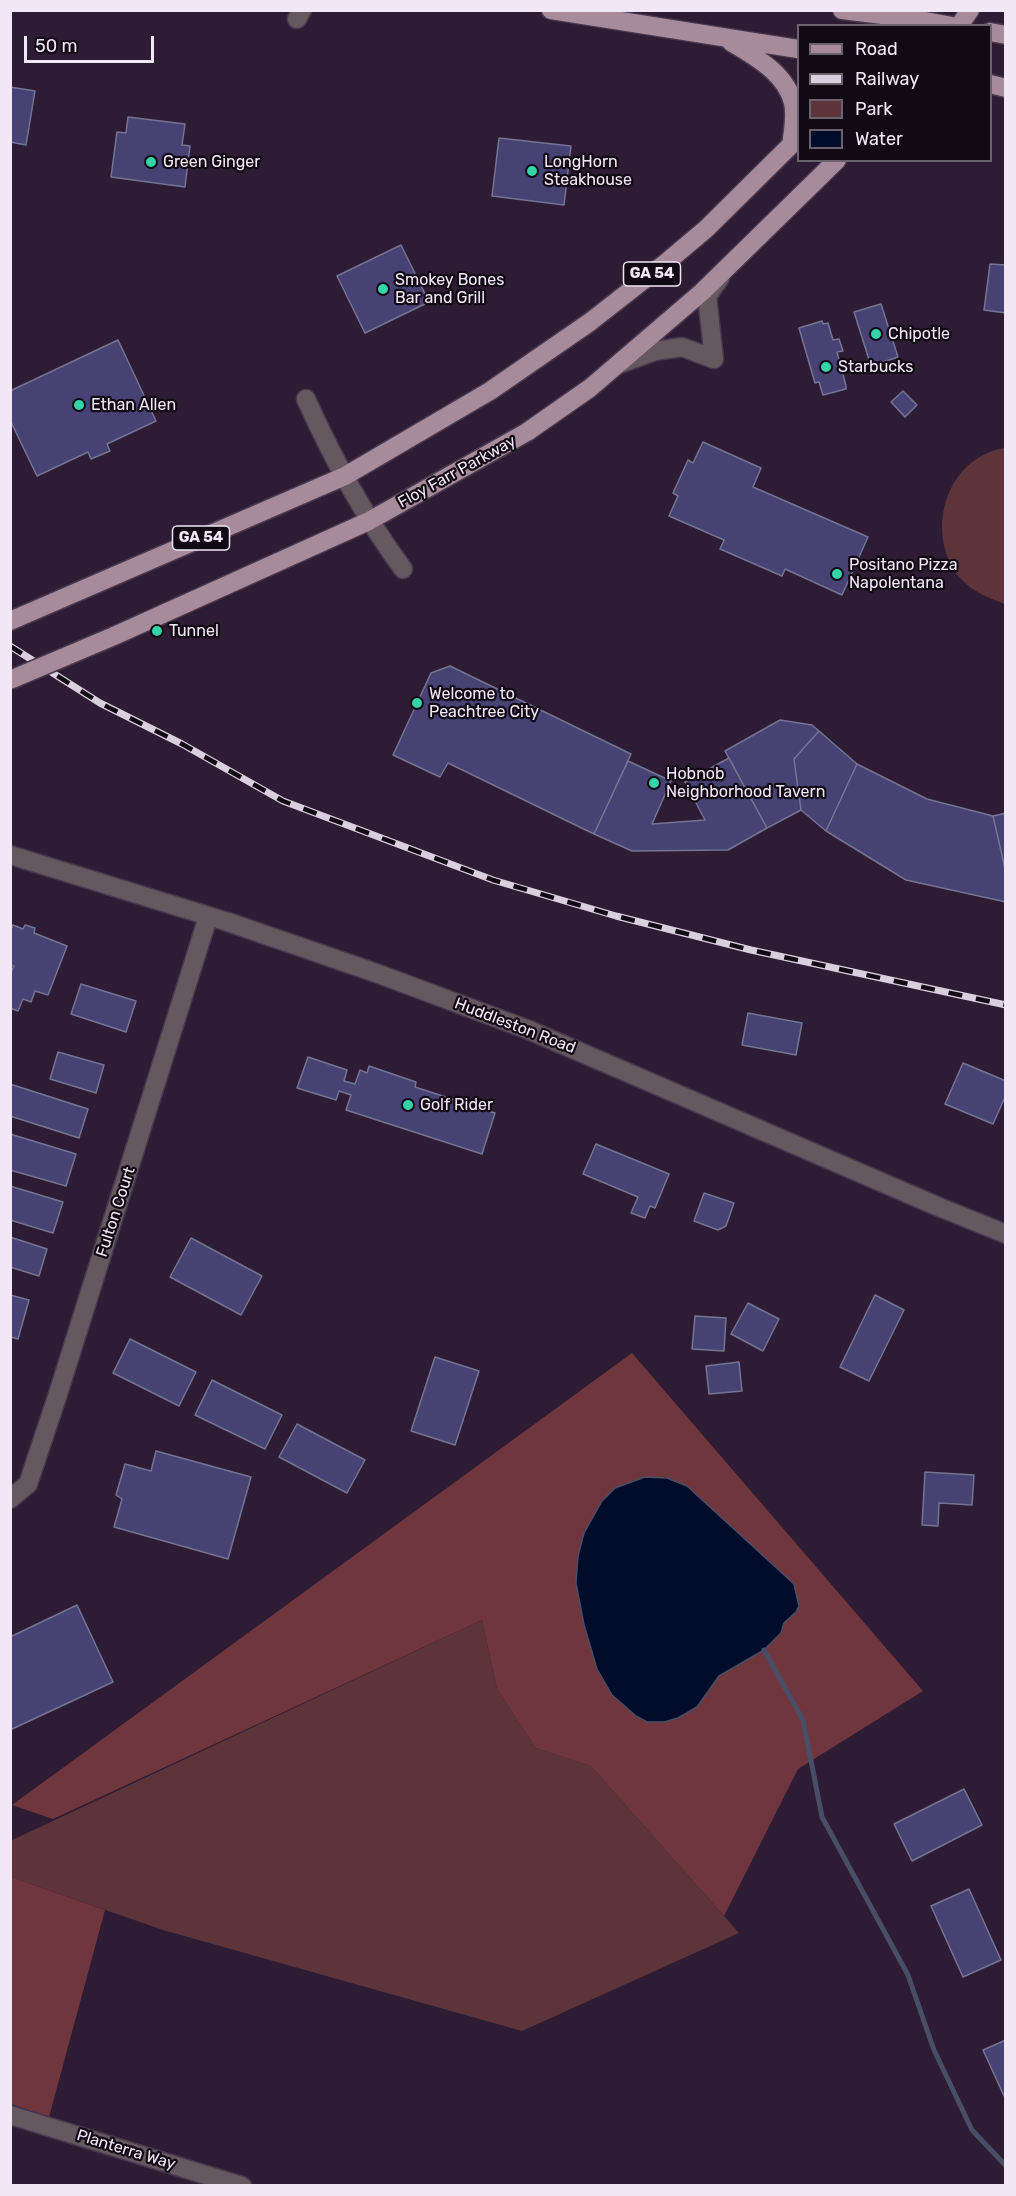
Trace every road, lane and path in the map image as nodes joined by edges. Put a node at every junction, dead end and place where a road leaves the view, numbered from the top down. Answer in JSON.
{"nodes":[{"id":1,"x":296,"y":10,"type":"edge"},
{"id":2,"x":302,"y":10,"type":"edge"},
{"id":3,"x":551,"y":10,"type":"edge"},
{"id":4,"x":842,"y":10,"type":"edge"},
{"id":5,"x":970,"y":10,"type":"edge"},
{"id":6,"x":867,"y":12,"type":"edge"},
{"id":7,"x":916,"y":18,"type":"edge"},
{"id":8,"x":943,"y":24,"type":"edge"},
{"id":9,"x":960,"y":24,"type":"edge"},
{"id":10,"x":725,"y":38,"type":"junction"},
{"id":11,"x":797,"y":49,"type":"edge"},
{"id":12,"x":795,"y":141,"type":"edge"},
{"id":13,"x":835,"y":162,"type":"edge"},
{"id":14,"x":727,"y":268,"type":"junction"},
{"id":15,"x":619,"y":364,"type":"junction"},
{"id":16,"x":306,"y":399,"type":"dead end"},
{"id":17,"x":345,"y":476,"type":"junction"},
{"id":18,"x":369,"y":521,"type":"junction"},
{"id":19,"x":403,"y":569,"type":"dead end"},
{"id":20,"x":10,"y":621,"type":"edge"},
{"id":21,"x":10,"y":680,"type":"edge"},
{"id":22,"x":10,"y":855,"type":"edge"},
{"id":23,"x":208,"y":917,"type":"junction"},
{"id":24,"x":1005,"y":1234,"type":"edge"},
{"id":25,"x":10,"y":1499,"type":"edge"},
{"id":26,"x":10,"y":2115,"type":"edge"},
{"id":27,"x":243,"y":2186,"type":"edge"}],
"edges":[{"from":1,"to":2,"type":"street"},
{"from":3,"to":10,"type":"main road"},
{"from":4,"to":6,"type":"main road"},
{"from":5,"to":9,"type":"main road"},
{"from":6,"to":7,"type":"main road"},
{"from":7,"to":8,"type":"main road"},
{"from":10,"to":11,"type":"main road"},
{"from":10,"to":12,"type":"main road"},
{"from":12,"to":17,"type":"main road","number":"GA 54"},
{"from":13,"to":14,"type":"main road","name":"Floy Farr Parkway","number":"GA 54"},
{"from":14,"to":15,"type":"main road","name":"Floy Farr Parkway","number":"GA 54"},
{"from":14,"to":15,"type":"street"},
{"from":15,"to":18,"type":"main road","name":"Floy Farr Parkway","number":"GA 54"},
{"from":16,"to":17,"type":"street"},
{"from":17,"to":18,"type":"street"},
{"from":17,"to":20,"type":"main road","number":"GA 54"},
{"from":18,"to":19,"type":"street"},
{"from":18,"to":21,"type":"main road","name":"Floy Farr Parkway","number":"GA 54","bridge":true},
{"from":22,"to":23,"type":"street","name":"Huddleston Road"},
{"from":23,"to":24,"type":"street","name":"Huddleston Road"},
{"from":23,"to":25,"type":"street","name":"Fulton Court"},
{"from":26,"to":27,"type":"street","name":"Planterra Way"}]}
